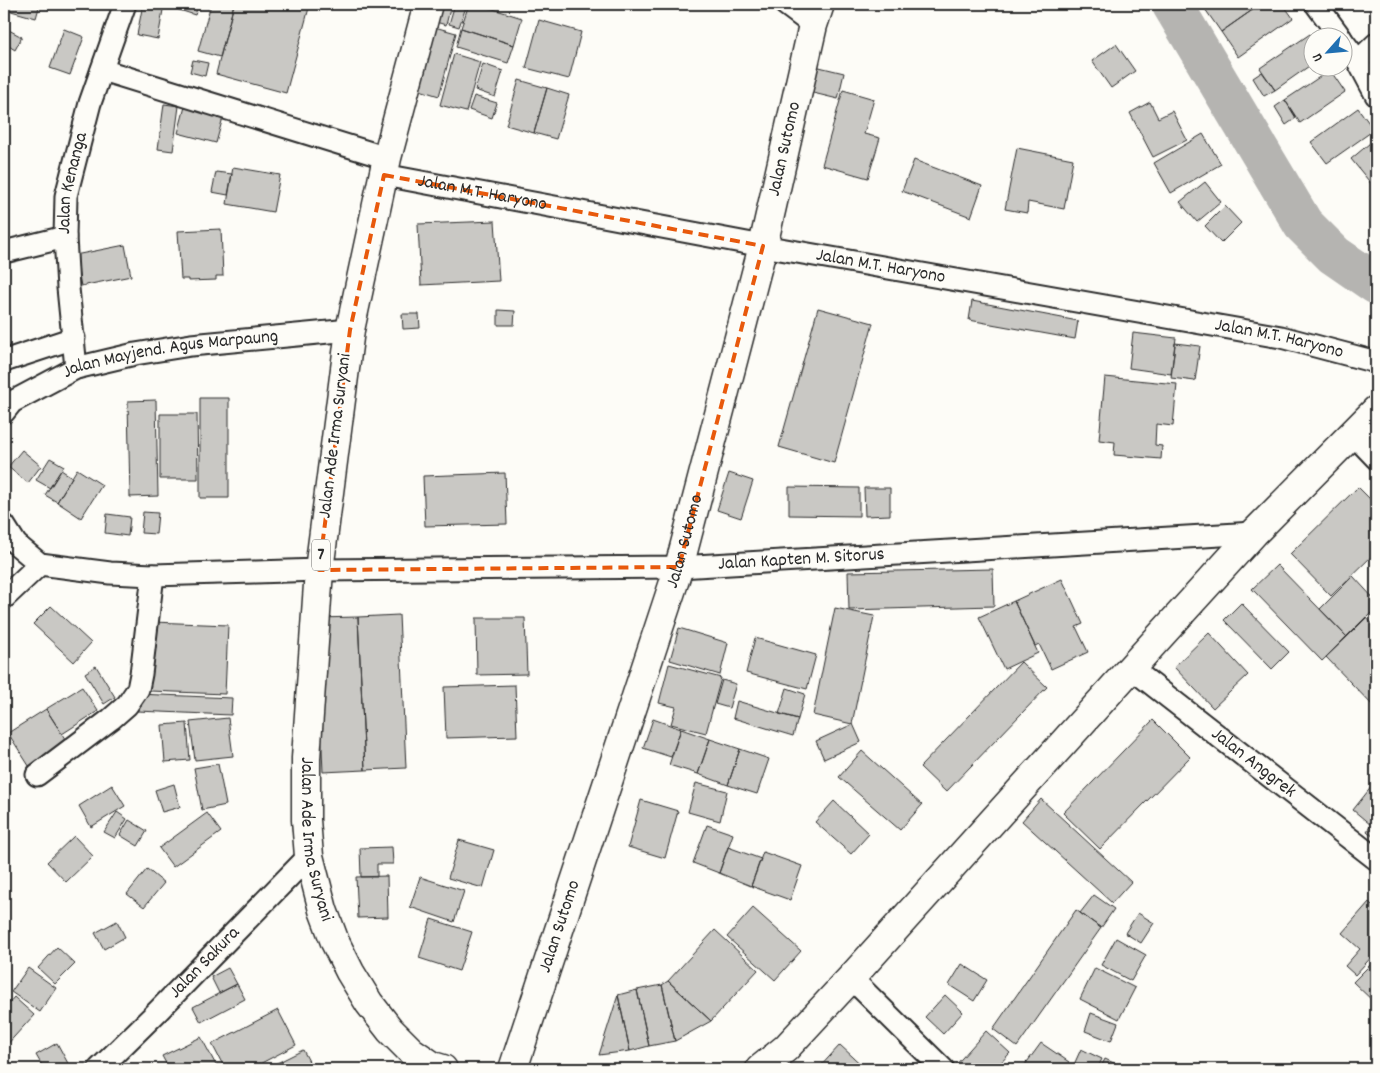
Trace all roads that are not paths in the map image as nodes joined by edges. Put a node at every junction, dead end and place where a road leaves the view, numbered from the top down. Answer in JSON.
{"nodes":[{"id":1,"x":125,"y":4,"type":"edge"},
{"id":2,"x":428,"y":4,"type":"edge"},
{"id":3,"x":785,"y":4,"type":"edge"},
{"id":4,"x":1316,"y":4,"type":"edge"},
{"id":5,"x":817,"y":14,"type":"edge"},
{"id":6,"x":1334,"y":28,"type":"edge"},
{"id":7,"x":1376,"y":44,"type":"edge"},
{"id":8,"x":1352,"y":53,"type":"edge"},
{"id":9,"x":1358,"y":61,"type":"junction"},
{"id":10,"x":102,"y":70,"type":"junction"},
{"id":11,"x":1376,"y":94,"type":"edge"},
{"id":12,"x":386,"y":166,"type":"junction"},
{"id":13,"x":65,"y":237,"type":"junction"},
{"id":14,"x":763,"y":246,"type":"junction"},
{"id":15,"x":4,"y":252,"type":"edge"},
{"id":16,"x":350,"y":330,"type":"junction"},
{"id":17,"x":74,"y":338,"type":"junction"},
{"id":18,"x":4,"y":361,"type":"edge"},
{"id":19,"x":1376,"y":362,"type":"edge"},
{"id":20,"x":76,"y":368,"type":"junction"},
{"id":21,"x":1376,"y":410,"type":"edge"},
{"id":22,"x":4,"y":412,"type":"edge"},
{"id":23,"x":1353,"y":434,"type":"junction"},
{"id":24,"x":1376,"y":458,"type":"edge"},
{"id":25,"x":4,"y":525,"type":"edge"},
{"id":26,"x":1254,"y":533,"type":"junction"},
{"id":27,"x":40,"y":564,"type":"junction"},
{"id":28,"x":679,"y":567,"type":"junction"},
{"id":29,"x":319,"y":570,"type":"junction"},
{"id":30,"x":153,"y":575,"type":"junction"},
{"id":31,"x":4,"y":598,"type":"edge"},
{"id":32,"x":1131,"y":668,"type":"junction"},
{"id":33,"x":37,"y":775,"type":"dead end"},
{"id":34,"x":309,"y":856,"type":"junction"},
{"id":35,"x":1376,"y":859,"type":"edge"},
{"id":36,"x":851,"y":978,"type":"junction"},
{"id":37,"x":99,"y":1069,"type":"edge"},
{"id":38,"x":443,"y":1069,"type":"edge"},
{"id":39,"x":512,"y":1069,"type":"edge"},
{"id":40,"x":760,"y":1069,"type":"edge"},
{"id":41,"x":943,"y":1069,"type":"edge"}],
"edges":[{"from":1,"to":10,"type":"street","name":"Jalan Kenanga"},
{"from":2,"to":12,"type":"main road","name":"Jalan Ade Irma Suryani","number":"7"},
{"from":3,"to":5,"type":"street"},
{"from":4,"to":6,"type":"street"},
{"from":5,"to":14,"type":"main road","name":"Jalan Sutomo"},
{"from":7,"to":9,"type":"street"},
{"from":8,"to":9,"type":"street"},
{"from":9,"to":11,"type":"street"},
{"from":10,"to":12,"type":"street","name":"Jalan M.T. Haryono"},
{"from":10,"to":13,"type":"street","name":"Jalan Kenanga"},
{"from":12,"to":14,"type":"street","name":"Jalan M.T. Haryono"},
{"from":12,"to":16,"type":"main road","name":"Jalan Ade Irma Suryani","number":"7"},
{"from":13,"to":15,"type":"street"},
{"from":13,"to":17,"type":"street","name":"Jalan Kenanga"},
{"from":14,"to":19,"type":"street","name":"Jalan M.T. Haryono"},
{"from":14,"to":28,"type":"main road","name":"Jalan Sutomo"},
{"from":16,"to":20,"type":"street","name":"Jalan Mayjend. Agus Marpaung"},
{"from":16,"to":29,"type":"main road","name":"Jalan Ade Irma Suryani","number":"7"},
{"from":17,"to":18,"type":"street"},
{"from":17,"to":20,"type":"street","name":"Jalan Kenanga"},
{"from":20,"to":22,"type":"street","name":"Jalan Mayjend. Agus Marpaung"},
{"from":21,"to":23,"type":"main road"},
{"from":23,"to":24,"type":"street"},
{"from":23,"to":26,"type":"main road"},
{"from":25,"to":27,"type":"street"},
{"from":26,"to":28,"type":"street","name":"Jalan Kapten M. Sitorus"},
{"from":26,"to":32,"type":"main road"},
{"from":27,"to":30,"type":"street"},
{"from":27,"to":31,"type":"street"},
{"from":28,"to":29,"type":"street","name":"Jalan Kapten M. Sitorus"},
{"from":28,"to":39,"type":"main road","name":"Jalan Sutomo"},
{"from":29,"to":30,"type":"street"},
{"from":29,"to":34,"type":"main road","name":"Jalan Ade Irma Suryani","number":"7"},
{"from":30,"to":33,"type":"street"},
{"from":32,"to":35,"type":"street","name":"Jalan Anggrek"},
{"from":32,"to":36,"type":"main road"},
{"from":34,"to":37,"type":"street","name":"Jalan Sakura"},
{"from":34,"to":38,"type":"main road","name":"Jalan Ade Irma Suryani","number":"7"},
{"from":36,"to":40,"type":"main road"},
{"from":36,"to":41,"type":"street"}]}
